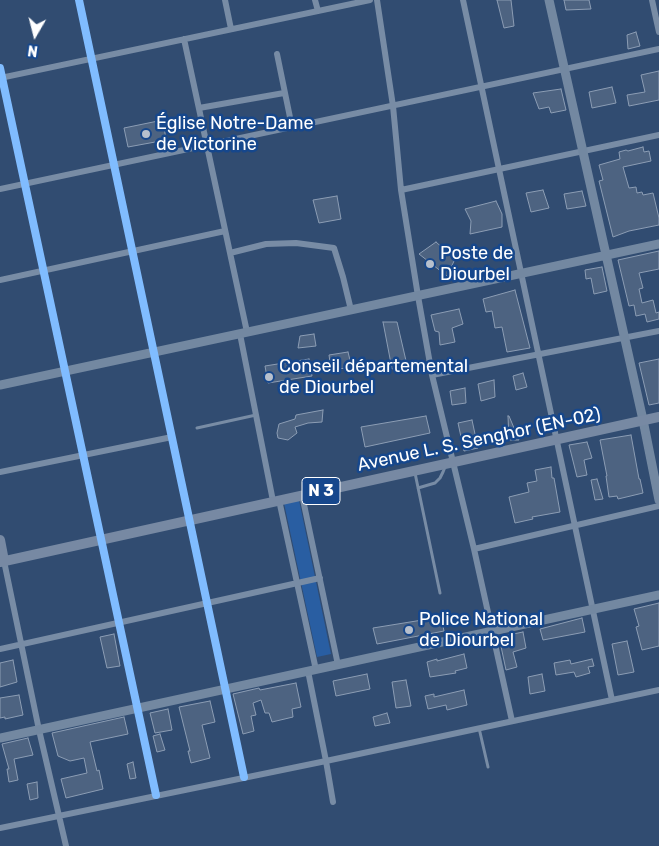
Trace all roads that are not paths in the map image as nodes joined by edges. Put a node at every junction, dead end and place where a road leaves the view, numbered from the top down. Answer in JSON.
{"nodes":[{"id":1,"x":79,"y":0,"type":"edge"},
{"id":2,"x":225,"y":0,"type":"edge"},
{"id":3,"x":315,"y":0,"type":"edge"},
{"id":4,"x":370,"y":0,"type":"edge"},
{"id":5,"x":377,"y":0,"type":"edge"},
{"id":6,"x":463,"y":0,"type":"edge"},
{"id":7,"x":549,"y":0,"type":"edge"},
{"id":8,"x":652,"y":0,"type":"edge"},
{"id":9,"x":318,"y":11,"type":"junction"},
{"id":10,"x":231,"y":29,"type":"junction"},
{"id":11,"x":659,"y":32,"type":"edge"},
{"id":12,"x":184,"y":39,"type":"junction"},
{"id":13,"x":659,"y":49,"type":"edge"},
{"id":14,"x":277,"y":54,"type":"dead end"},
{"id":15,"x":92,"y":59,"type":"junction"},
{"id":16,"x":0,"y":68,"type":"edge"},
{"id":17,"x":565,"y":69,"type":"junction"},
{"id":18,"x":1,"y":78,"type":"edge"},
{"id":19,"x":481,"y":87,"type":"junction"},
{"id":20,"x":284,"y":93,"type":"junction"},
{"id":21,"x":393,"y":106,"type":"junction"},
{"id":22,"x":198,"y":108,"type":"junction"},
{"id":23,"x":292,"y":127,"type":"junction"},
{"id":24,"x":659,"y":135,"type":"edge"},
{"id":25,"x":206,"y":145,"type":"junction"},
{"id":26,"x":583,"y":151,"type":"junction"},
{"id":27,"x":114,"y":165,"type":"junction"},
{"id":28,"x":499,"y":169,"type":"junction"},
{"id":29,"x":25,"y":184,"type":"junction"},
{"id":30,"x":0,"y":189,"type":"edge"},
{"id":31,"x":401,"y":190,"type":"junction"},
{"id":32,"x":225,"y":231,"type":"junction"},
{"id":33,"x":659,"y":244,"type":"edge"},
{"id":34,"x":132,"y":251,"type":"junction"},
{"id":35,"x":230,"y":253,"type":"junction"},
{"id":36,"x":606,"y":256,"type":"junction"},
{"id":37,"x":43,"y":271,"type":"junction"},
{"id":38,"x":521,"y":274,"type":"junction"},
{"id":39,"x":0,"y":280,"type":"edge"},
{"id":40,"x":418,"y":296,"type":"junction"},
{"id":41,"x":351,"y":310,"type":"junction"},
{"id":42,"x":659,"y":331,"type":"edge"},
{"id":43,"x":243,"y":333,"type":"junction"},
{"id":44,"x":624,"y":338,"type":"junction"},
{"id":45,"x":154,"y":352,"type":"junction"},
{"id":46,"x":538,"y":355,"type":"junction"},
{"id":47,"x":65,"y":371,"type":"junction"},
{"id":48,"x":432,"y":375,"type":"junction"},
{"id":49,"x":0,"y":385,"type":"edge"},
{"id":50,"x":256,"y":415,"type":"junction"},
{"id":51,"x":659,"y":417,"type":"edge"},
{"id":52,"x":643,"y":420,"type":"junction"},
{"id":53,"x":197,"y":428,"type":"dead end"},
{"id":54,"x":172,"y":437,"type":"junction"},
{"id":55,"x":556,"y":439,"type":"junction"},
{"id":56,"x":83,"y":455,"type":"junction"},
{"id":57,"x":449,"y":463,"type":"junction"},
{"id":58,"x":414,"y":470,"type":"junction"},
{"id":59,"x":0,"y":472,"type":"edge"},
{"id":60,"x":418,"y":488,"type":"junction"},
{"id":61,"x":302,"y":495,"type":"junction"},
{"id":62,"x":659,"y":500,"type":"edge"},
{"id":63,"x":276,"y":501,"type":"junction"},
{"id":64,"x":659,"y":506,"type":"edge"},
{"id":65,"x":189,"y":520,"type":"junction"},
{"id":66,"x":575,"y":525,"type":"junction"},
{"id":67,"x":101,"y":539,"type":"junction"},
{"id":68,"x":0,"y":540,"type":"edge"},
{"id":69,"x":474,"y":549,"type":"junction"},
{"id":70,"x":2,"y":561,"type":"edge"},
{"id":71,"x":320,"y":578,"type":"junction"},
{"id":72,"x":296,"y":583,"type":"junction"},
{"id":73,"x":440,"y":593,"type":"dead end"},
{"id":74,"x":659,"y":595,"type":"edge"},
{"id":75,"x":207,"y":603,"type":"junction"},
{"id":76,"x":592,"y":610,"type":"junction"},
{"id":77,"x":119,"y":623,"type":"junction"},
{"id":78,"x":492,"y":632,"type":"junction"},
{"id":79,"x":21,"y":644,"type":"junction"},
{"id":80,"x":0,"y":649,"type":"edge"},
{"id":81,"x":338,"y":665,"type":"junction"},
{"id":82,"x":312,"y":671,"type":"junction"},
{"id":83,"x":225,"y":689,"type":"junction"},
{"id":84,"x":659,"y":690,"type":"edge"},
{"id":85,"x":612,"y":700,"type":"junction"},
{"id":86,"x":137,"y":708,"type":"junction"},
{"id":87,"x":512,"y":721,"type":"junction"},
{"id":88,"x":479,"y":728,"type":"junction"},
{"id":89,"x":40,"y":730,"type":"junction"},
{"id":90,"x":0,"y":738,"type":"edge"},
{"id":91,"x":326,"y":760,"type":"junction"},
{"id":92,"x":488,"y":767,"type":"dead end"},
{"id":93,"x":244,"y":777,"type":"junction"},
{"id":94,"x":156,"y":795,"type":"junction"},
{"id":95,"x":333,"y":802,"type":"dead end"},
{"id":96,"x":59,"y":815,"type":"junction"},
{"id":97,"x":0,"y":828,"type":"edge"},
{"id":98,"x":66,"y":846,"type":"edge"}],
"edges":[{"from":1,"to":15,"type":"street"},
{"from":2,"to":10,"type":"street"},
{"from":3,"to":9,"type":"street"},
{"from":4,"to":9,"type":"street"},
{"from":5,"to":21,"type":"street"},
{"from":6,"to":19,"type":"street"},
{"from":7,"to":17,"type":"street"},
{"from":8,"to":11,"type":"street"},
{"from":9,"to":10,"type":"street"},
{"from":10,"to":12,"type":"street"},
{"from":12,"to":15,"type":"street"},
{"from":12,"to":22,"type":"street"},
{"from":13,"to":17,"type":"street"},
{"from":14,"to":20,"type":"street"},
{"from":15,"to":18,"type":"street"},
{"from":15,"to":27,"type":"street"},
{"from":16,"to":18,"type":"street"},
{"from":17,"to":19,"type":"street"},
{"from":17,"to":26,"type":"street"},
{"from":18,"to":29,"type":"street"},
{"from":19,"to":21,"type":"street"},
{"from":19,"to":28,"type":"street"},
{"from":20,"to":22,"type":"street"},
{"from":20,"to":23,"type":"street"},
{"from":21,"to":23,"type":"street"},
{"from":21,"to":31,"type":"street"},
{"from":22,"to":25,"type":"street"},
{"from":23,"to":25,"type":"street"},
{"from":24,"to":26,"type":"street"},
{"from":25,"to":27,"type":"street"},
{"from":25,"to":32,"type":"street"},
{"from":26,"to":28,"type":"street"},
{"from":26,"to":36,"type":"street"},
{"from":27,"to":29,"type":"street"},
{"from":27,"to":34,"type":"street"},
{"from":28,"to":31,"type":"street"},
{"from":28,"to":38,"type":"street"},
{"from":29,"to":30,"type":"street"},
{"from":29,"to":37,"type":"street"},
{"from":31,"to":40,"type":"street"},
{"from":32,"to":34,"type":"street"},
{"from":32,"to":35,"type":"street"},
{"from":33,"to":36,"type":"street"},
{"from":34,"to":37,"type":"street"},
{"from":34,"to":45,"type":"street"},
{"from":35,"to":41,"type":"street"},
{"from":35,"to":43,"type":"street"},
{"from":36,"to":38,"type":"street"},
{"from":36,"to":44,"type":"street"},
{"from":37,"to":39,"type":"street"},
{"from":37,"to":47,"type":"street"},
{"from":38,"to":40,"type":"street"},
{"from":38,"to":46,"type":"street"},
{"from":40,"to":41,"type":"street"},
{"from":40,"to":48,"type":"street"},
{"from":41,"to":43,"type":"street"},
{"from":42,"to":44,"type":"street"},
{"from":43,"to":45,"type":"street"},
{"from":43,"to":50,"type":"street"},
{"from":44,"to":46,"type":"street"},
{"from":44,"to":52,"type":"street"},
{"from":45,"to":47,"type":"street"},
{"from":45,"to":54,"type":"street"},
{"from":46,"to":48,"type":"street"},
{"from":46,"to":55,"type":"street"},
{"from":47,"to":49,"type":"street"},
{"from":47,"to":56,"type":"street"},
{"from":48,"to":57,"type":"street"},
{"from":50,"to":53,"type":"lane"},
{"from":50,"to":63,"type":"street"},
{"from":51,"to":52,"type":"main road","number":"N 3"},
{"from":52,"to":55,"type":"main road","name":"Avenue L. S. Senghor (EN-02)","number":"N 3"},
{"from":52,"to":62,"type":"street"},
{"from":54,"to":56,"type":"street"},
{"from":54,"to":65,"type":"street"},
{"from":55,"to":57,"type":"main road","name":"Avenue L. S. Senghor (EN-02)","number":"N 3"},
{"from":55,"to":66,"type":"street"},
{"from":56,"to":59,"type":"street"},
{"from":56,"to":67,"type":"street"},
{"from":57,"to":58,"type":"main road","name":"Avenue L. S. Senghor (EN-02)","number":"N 3"},
{"from":57,"to":60,"type":"lane"},
{"from":57,"to":69,"type":"street"},
{"from":58,"to":60,"type":"lane"},
{"from":58,"to":61,"type":"main road","name":"Avenue L. S. Senghor (EN-02)","number":"N 3"},
{"from":60,"to":73,"type":"lane"},
{"from":61,"to":63,"type":"main road","name":"Avenue L. S. Senghor (EN-02)","number":"N 3"},
{"from":61,"to":71,"type":"street"},
{"from":63,"to":65,"type":"main road","name":"Avenue L. S. Senghor (EN-02)","number":"N 3"},
{"from":63,"to":72,"type":"street"},
{"from":64,"to":66,"type":"street"},
{"from":65,"to":67,"type":"main road","name":"Avenue L. S. Senghor (EN-02)","number":"N 3"},
{"from":65,"to":75,"type":"street"},
{"from":66,"to":69,"type":"street"},
{"from":66,"to":76,"type":"street"},
{"from":67,"to":70,"type":"main road","name":"Avenue L. S. Senghor (EN-02)","number":"N 3"},
{"from":67,"to":77,"type":"street"},
{"from":68,"to":70,"type":"main road"},
{"from":69,"to":78,"type":"street"},
{"from":70,"to":79,"type":"street"},
{"from":71,"to":72,"type":"street"},
{"from":71,"to":81,"type":"street"},
{"from":72,"to":75,"type":"street"},
{"from":72,"to":82,"type":"street"},
{"from":74,"to":76,"type":"street"},
{"from":75,"to":77,"type":"street"},
{"from":75,"to":83,"type":"street"},
{"from":76,"to":78,"type":"street"},
{"from":76,"to":85,"type":"street"},
{"from":77,"to":79,"type":"street"},
{"from":77,"to":86,"type":"street"},
{"from":78,"to":81,"type":"street"},
{"from":78,"to":87,"type":"street"},
{"from":79,"to":80,"type":"street"},
{"from":79,"to":89,"type":"street"},
{"from":81,"to":82,"type":"street"},
{"from":82,"to":83,"type":"street"},
{"from":82,"to":91,"type":"street"},
{"from":83,"to":86,"type":"street"},
{"from":83,"to":93,"type":"street"},
{"from":84,"to":85,"type":"street"},
{"from":85,"to":87,"type":"street"},
{"from":86,"to":89,"type":"street"},
{"from":86,"to":94,"type":"street"},
{"from":87,"to":88,"type":"street"},
{"from":88,"to":91,"type":"street"},
{"from":88,"to":92,"type":"lane"},
{"from":89,"to":90,"type":"street"},
{"from":89,"to":96,"type":"street"},
{"from":91,"to":93,"type":"street"},
{"from":91,"to":95,"type":"street"},
{"from":93,"to":94,"type":"street"},
{"from":94,"to":96,"type":"street"},
{"from":96,"to":97,"type":"street"},
{"from":96,"to":98,"type":"street"}]}
